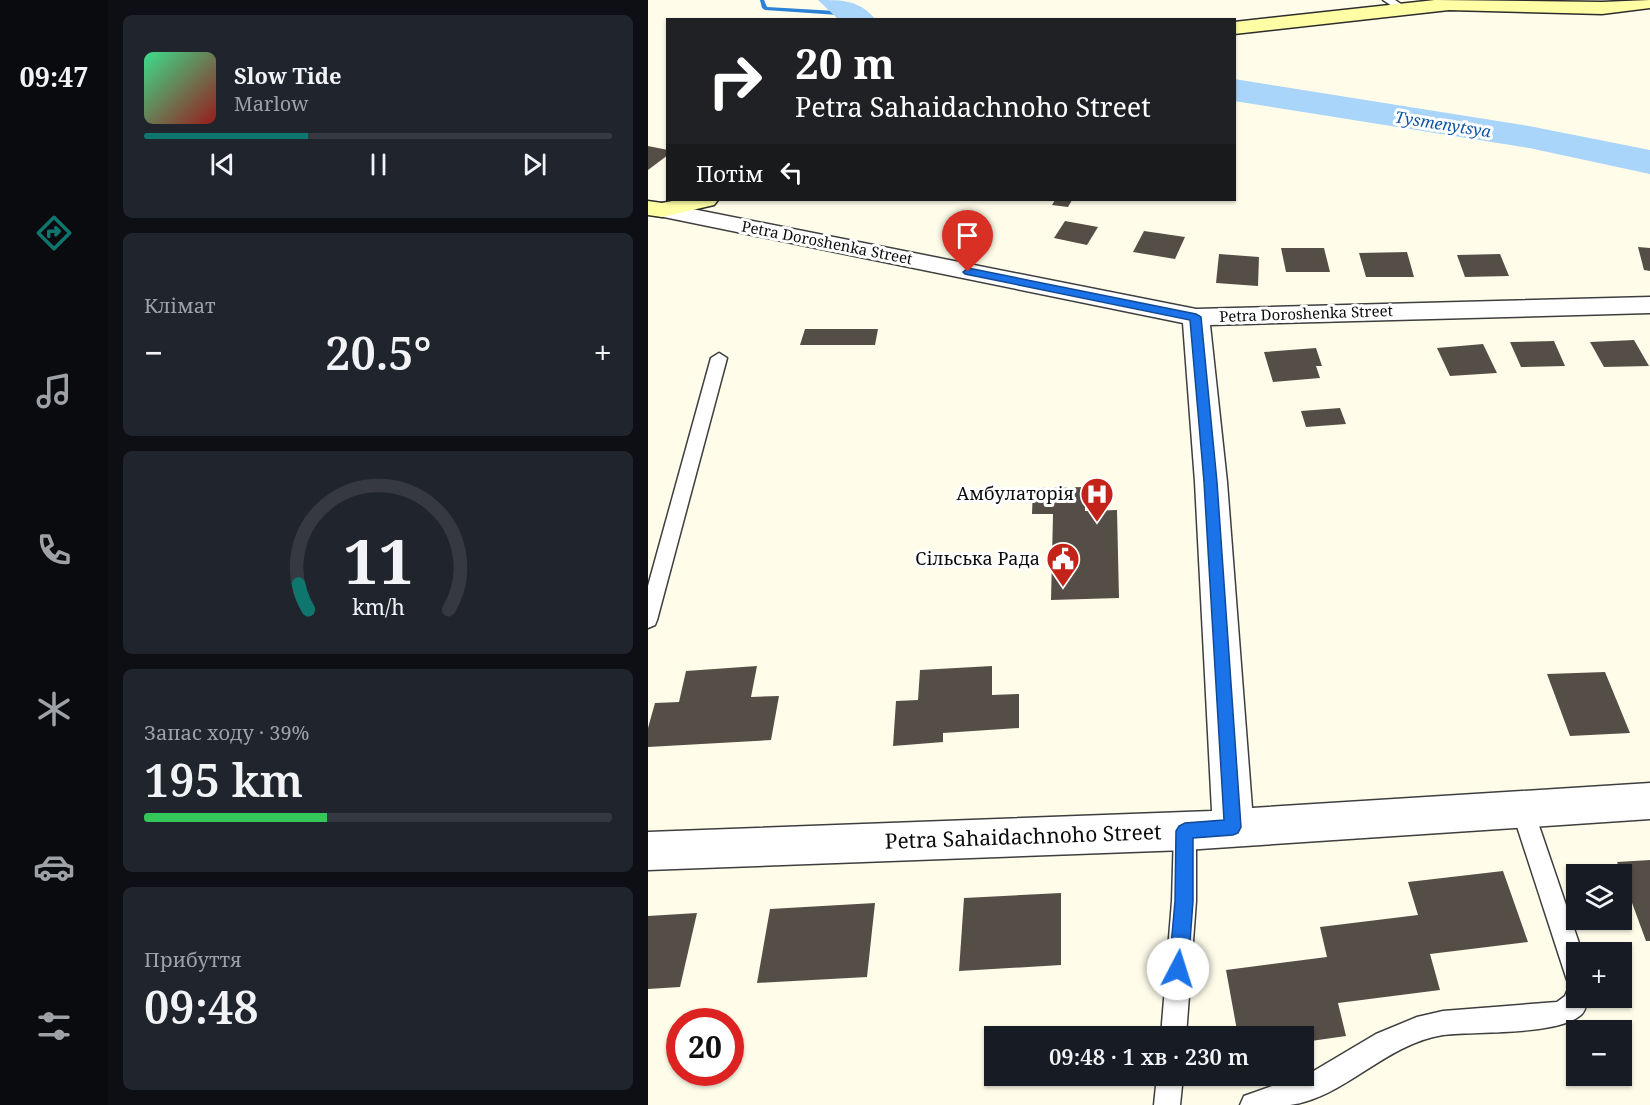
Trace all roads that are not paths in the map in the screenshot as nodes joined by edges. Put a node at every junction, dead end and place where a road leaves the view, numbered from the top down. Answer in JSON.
{"nodes":[{"id":1,"x":1388,"y":0,"type":"edge"},
{"id":2,"x":1650,"y":2,"type":"edge"},
{"id":3,"x":1574,"y":3,"type":"edge"},
{"id":4,"x":1405,"y":9,"type":"junction"},
{"id":5,"x":1236,"y":28,"type":"edge"},
{"id":6,"x":700,"y":201,"type":"edge"},
{"id":7,"x":655,"y":209,"type":"edge"},
{"id":8,"x":1650,"y":305,"type":"edge"},
{"id":9,"x":1196,"y":317,"type":"junction"},
{"id":10,"x":719,"y":358,"type":"dead end"},
{"id":11,"x":648,"y":620,"type":"edge"},
{"id":12,"x":1650,"y":801,"type":"edge"},
{"id":13,"x":1522,"y":808,"type":"junction"},
{"id":14,"x":1233,"y":827,"type":"junction"},
{"id":15,"x":1185,"y":831,"type":"junction"},
{"id":16,"x":648,"y":851,"type":"edge"},
{"id":17,"x":1566,"y":942,"type":"edge"},
{"id":18,"x":1569,"y":1008,"type":"edge"},
{"id":19,"x":1174,"y":1026,"type":"edge"},
{"id":20,"x":1169,"y":1086,"type":"edge"},
{"id":21,"x":1167,"y":1105,"type":"edge"},
{"id":22,"x":1253,"y":1105,"type":"edge"}],
"edges":[{"from":1,"to":4,"type":"lane"},
{"from":2,"to":3,"type":"street"},
{"from":3,"to":4,"type":"street"},
{"from":4,"to":5,"type":"street"},
{"from":6,"to":7,"type":"street"},
{"from":7,"to":9,"type":"street","name":"Petra Doroshenka Street"},
{"from":8,"to":9,"type":"street","name":"Petra Doroshenka Street"},
{"from":9,"to":14,"type":"street"},
{"from":10,"to":11,"type":"lane"},
{"from":12,"to":13,"type":"street","name":"Petra Sahaidachnoho Street"},
{"from":13,"to":14,"type":"street","name":"Petra Sahaidachnoho Street"},
{"from":13,"to":17,"type":"lane"},
{"from":14,"to":15,"type":"street","name":"Petra Sahaidachnoho Street"},
{"from":15,"to":16,"type":"street","name":"Petra Sahaidachnoho Street"},
{"from":15,"to":19,"type":"lane"},
{"from":18,"to":22,"type":"lane"},
{"from":20,"to":21,"type":"lane"}]}
